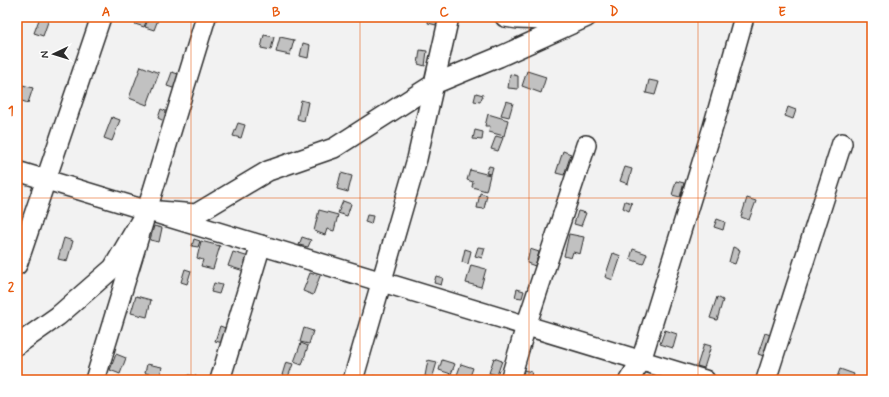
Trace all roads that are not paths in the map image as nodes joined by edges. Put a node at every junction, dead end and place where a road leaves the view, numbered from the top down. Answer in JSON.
{"nodes":[{"id":1,"x":101,"y":17,"type":"edge"},
{"id":2,"x":206,"y":17,"type":"edge"},
{"id":3,"x":449,"y":17,"type":"edge"},
{"id":4,"x":506,"y":17,"type":"edge"},
{"id":5,"x":744,"y":17,"type":"edge"},
{"id":6,"x":582,"y":19,"type":"edge"},
{"id":7,"x":434,"y":84,"type":"junction"},
{"id":8,"x":842,"y":143,"type":"dead end"},
{"id":9,"x":586,"y":145,"type":"dead end"},
{"id":10,"x":17,"y":171,"type":"edge"},
{"id":11,"x":46,"y":180,"type":"junction"},
{"id":12,"x":147,"y":210,"type":"junction"},
{"id":13,"x":261,"y":245,"type":"junction"},
{"id":14,"x":17,"y":265,"type":"edge"},
{"id":15,"x":382,"y":282,"type":"junction"},
{"id":16,"x":526,"y":326,"type":"junction"},
{"id":17,"x":17,"y":345,"type":"edge"},
{"id":18,"x":641,"y":361,"type":"junction"},
{"id":19,"x":95,"y":380,"type":"edge"},
{"id":20,"x":220,"y":380,"type":"edge"},
{"id":21,"x":353,"y":380,"type":"edge"},
{"id":22,"x":510,"y":380,"type":"edge"},
{"id":23,"x":629,"y":380,"type":"edge"},
{"id":24,"x":705,"y":380,"type":"edge"},
{"id":25,"x":766,"y":380,"type":"edge"}],
"edges":[{"from":1,"to":11,"type":"street"},
{"from":2,"to":12,"type":"street"},
{"from":3,"to":7,"type":"street"},
{"from":4,"to":6,"type":"street"},
{"from":5,"to":18,"type":"street"},
{"from":6,"to":7,"type":"street"},
{"from":7,"to":12,"type":"street"},
{"from":7,"to":15,"type":"street"},
{"from":8,"to":25,"type":"street"},
{"from":9,"to":16,"type":"street"},
{"from":10,"to":11,"type":"street"},
{"from":11,"to":12,"type":"street"},
{"from":11,"to":14,"type":"street"},
{"from":12,"to":13,"type":"street"},
{"from":12,"to":17,"type":"street"},
{"from":12,"to":19,"type":"street"},
{"from":13,"to":15,"type":"street"},
{"from":13,"to":20,"type":"street"},
{"from":15,"to":16,"type":"street"},
{"from":15,"to":21,"type":"street"},
{"from":16,"to":18,"type":"street"},
{"from":16,"to":22,"type":"street"},
{"from":18,"to":23,"type":"street"},
{"from":18,"to":24,"type":"street"}]}
